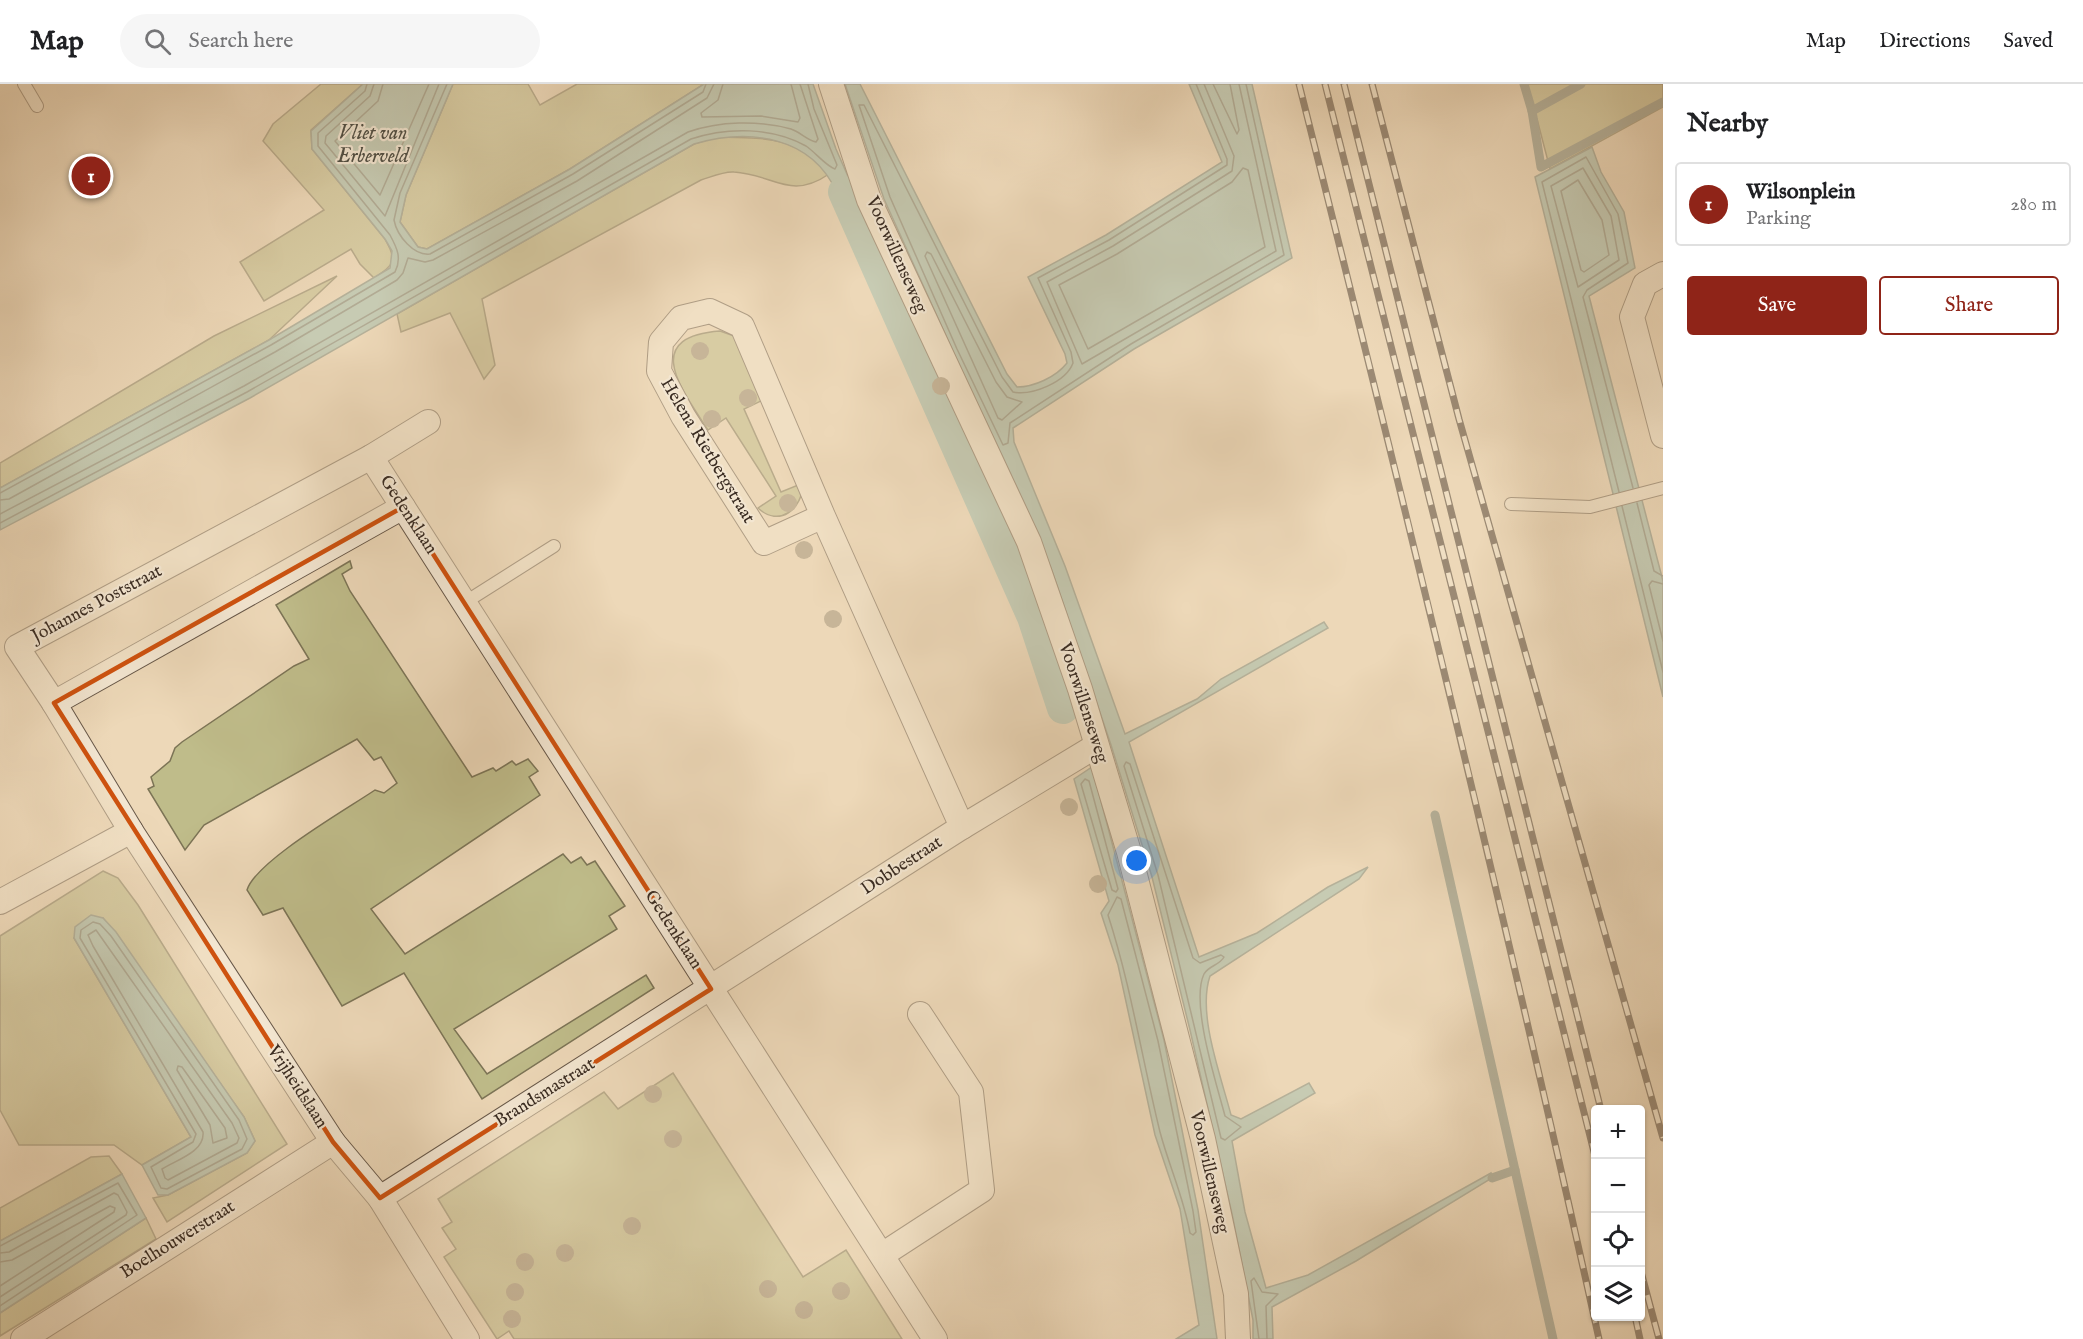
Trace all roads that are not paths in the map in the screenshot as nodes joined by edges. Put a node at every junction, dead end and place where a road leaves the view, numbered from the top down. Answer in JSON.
{"nodes":[{"id":1,"x":24,"y":84,"type":"edge"},
{"id":2,"x":833,"y":90,"type":"edge"},
{"id":3,"x":37,"y":106,"type":"dead end"},
{"id":4,"x":1654,"y":279,"type":"edge"},
{"id":5,"x":428,"y":422,"type":"dead end"},
{"id":6,"x":1663,"y":436,"type":"edge"},
{"id":7,"x":371,"y":457,"type":"junction"},
{"id":8,"x":1663,"y":488,"type":"edge"},
{"id":9,"x":1511,"y":504,"type":"dead end"},
{"id":10,"x":403,"y":507,"type":"junction"},
{"id":11,"x":823,"y":516,"type":"junction"},
{"id":12,"x":554,"y":546,"type":"dead end"},
{"id":13,"x":464,"y":603,"type":"junction"},
{"id":14,"x":54,"y":703,"type":"junction"},
{"id":15,"x":1096,"y":747,"type":"junction"},
{"id":16,"x":962,"y":827,"type":"junction"},
{"id":17,"x":131,"y":831,"type":"junction"},
{"id":18,"x":0,"y":902,"type":"edge"},
{"id":19,"x":711,"y":989,"type":"junction"},
{"id":20,"x":920,"y":1014,"type":"dead end"},
{"id":21,"x":333,"y":1142,"type":"junction"},
{"id":22,"x":380,"y":1198,"type":"junction"},
{"id":23,"x":882,"y":1256,"type":"junction"},
{"id":24,"x":23,"y":1339,"type":"edge"},
{"id":25,"x":467,"y":1339,"type":"edge"},
{"id":26,"x":936,"y":1339,"type":"edge"},
{"id":27,"x":1238,"y":1339,"type":"edge"}],
"edges":[{"from":1,"to":3,"type":"lane"},
{"from":2,"to":15,"type":"street","name":"Voorwillenseweg"},
{"from":4,"to":6,"type":"street"},
{"from":5,"to":7,"type":"street","name":"Johannes Poststraat"},
{"from":7,"to":10,"type":"street","name":"Gedenklaan"},
{"from":7,"to":14,"type":"street","name":"Johannes Poststraat"},
{"from":8,"to":9,"type":"lane"},
{"from":10,"to":13,"type":"street","name":"Gedenklaan"},
{"from":10,"to":14,"type":"street"},
{"from":11,"to":11,"type":"street","name":"Helena Rietbergstraat"},
{"from":11,"to":16,"type":"street","name":"Helena Rietbergstraat"},
{"from":12,"to":13,"type":"lane"},
{"from":13,"to":19,"type":"street","name":"Gedenklaan"},
{"from":14,"to":17,"type":"street","name":"Vrijheidslaan"},
{"from":15,"to":16,"type":"street","name":"Dobbestraat"},
{"from":15,"to":27,"type":"street","name":"Voorwillenseweg"},
{"from":16,"to":19,"type":"street","name":"Dobbestraat"},
{"from":17,"to":18,"type":"street"},
{"from":17,"to":21,"type":"street","name":"Vrijheidslaan"},
{"from":19,"to":22,"type":"street","name":"Brandsmastraat"},
{"from":19,"to":23,"type":"street","name":"Gedenklaan"},
{"from":20,"to":23,"type":"street"},
{"from":21,"to":22,"type":"street","name":"Vrijheidslaan"},
{"from":21,"to":24,"type":"street","name":"Boelhouwerstraat"},
{"from":22,"to":25,"type":"street","name":"Vrijheidslaan"},
{"from":23,"to":26,"type":"street","name":"Gedenklaan"}]}
